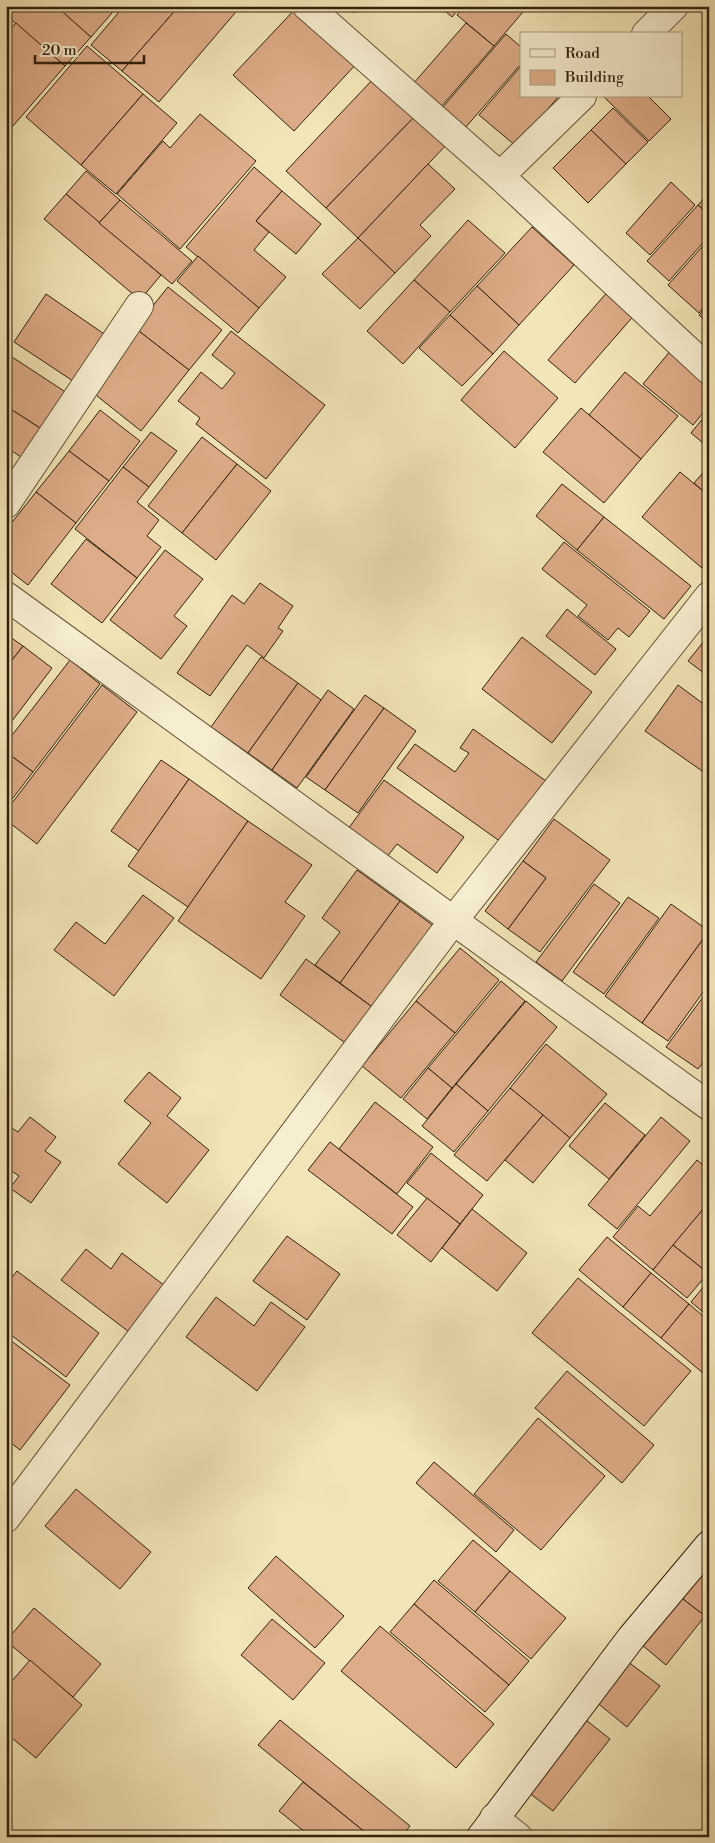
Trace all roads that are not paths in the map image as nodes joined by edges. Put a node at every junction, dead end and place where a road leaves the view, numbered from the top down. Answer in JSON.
{"nodes":[{"id":1,"x":307,"y":6,"type":"edge"},
{"id":2,"x":674,"y":6,"type":"edge"},
{"id":3,"x":648,"y":32,"type":"edge"},
{"id":4,"x":580,"y":98,"type":"edge"},
{"id":5,"x":500,"y":176,"type":"junction"},
{"id":6,"x":139,"y":306,"type":"dead end"},
{"id":7,"x":709,"y":370,"type":"edge"},
{"id":8,"x":6,"y":504,"type":"edge"},
{"id":9,"x":6,"y":596,"type":"edge"},
{"id":10,"x":709,"y":596,"type":"edge"},
{"id":11,"x":453,"y":920,"type":"junction"},
{"id":12,"x":709,"y":1106,"type":"edge"},
{"id":13,"x":6,"y":1518,"type":"edge"},
{"id":14,"x":709,"y":1545,"type":"edge"},
{"id":15,"x":488,"y":1827,"type":"edge"},
{"id":16,"x":518,"y":1837,"type":"edge"}],
"edges":[{"from":1,"to":5,"type":"street"},
{"from":2,"to":3,"type":"street"},
{"from":4,"to":5,"type":"street"},
{"from":5,"to":7,"type":"street"},
{"from":6,"to":8,"type":"street"},
{"from":9,"to":11,"type":"street"},
{"from":10,"to":11,"type":"street"},
{"from":11,"to":12,"type":"street"},
{"from":11,"to":13,"type":"street"},
{"from":14,"to":15,"type":"street"},
{"from":15,"to":16,"type":"street"}]}
